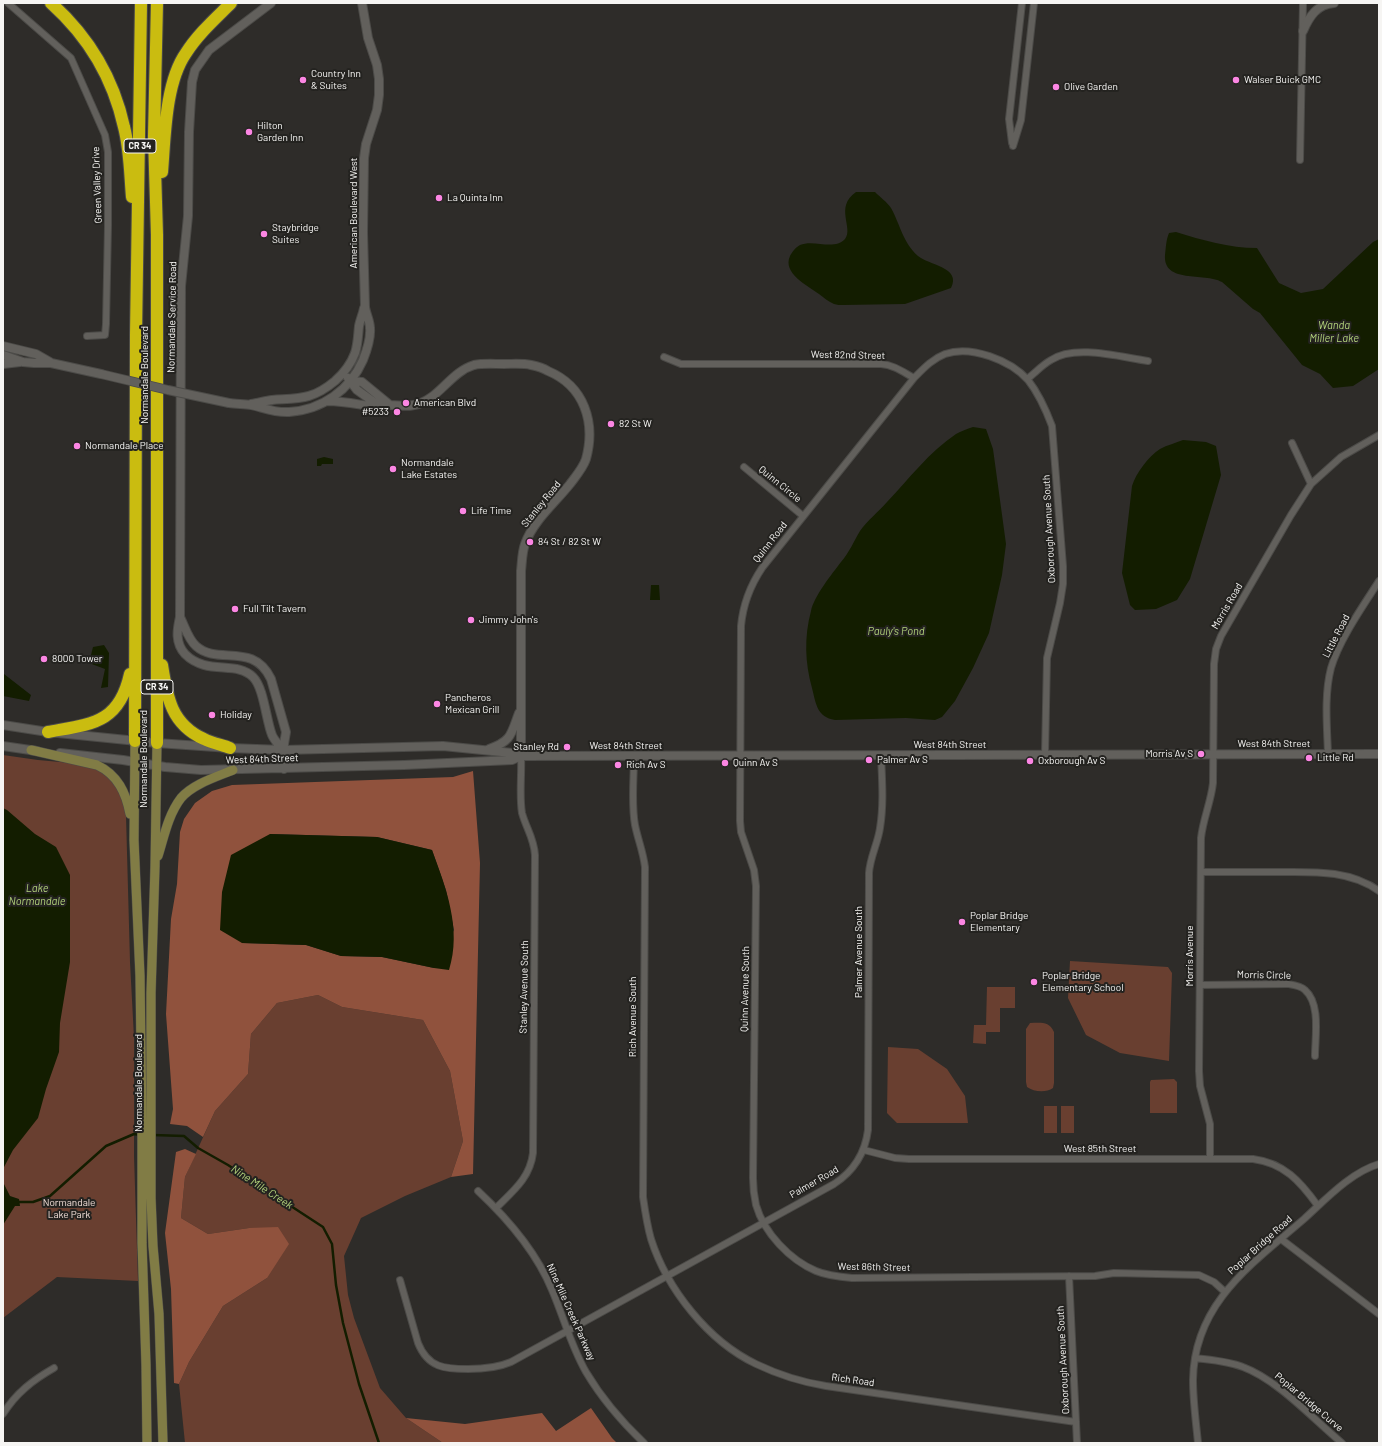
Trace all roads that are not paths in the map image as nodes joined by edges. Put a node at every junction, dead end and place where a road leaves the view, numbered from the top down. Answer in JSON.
{"nodes":[{"id":1,"x":8,"y":3,"type":"edge"},
{"id":2,"x":51,"y":3,"type":"edge"},
{"id":3,"x":141,"y":3,"type":"edge"},
{"id":4,"x":157,"y":3,"type":"edge"},
{"id":5,"x":231,"y":3,"type":"edge"},
{"id":6,"x":269,"y":3,"type":"edge"},
{"id":7,"x":362,"y":3,"type":"edge"},
{"id":8,"x":1022,"y":3,"type":"edge"},
{"id":9,"x":1034,"y":3,"type":"edge"},
{"id":10,"x":1303,"y":3,"type":"edge"},
{"id":11,"x":1334,"y":3,"type":"edge"},
{"id":12,"x":1302,"y":31,"type":"junction"},
{"id":13,"x":1300,"y":160,"type":"dead end"},
{"id":14,"x":157,"y":235,"type":"junction"},
{"id":15,"x":138,"y":288,"type":"junction"},
{"id":16,"x":364,"y":307,"type":"junction"},
{"id":17,"x":87,"y":336,"type":"dead end"},
{"id":18,"x":4,"y":346,"type":"edge"},
{"id":19,"x":3,"y":355,"type":"edge"},
{"id":20,"x":664,"y":357,"type":"dead end"},
{"id":21,"x":1148,"y":361,"type":"dead end"},
{"id":22,"x":23,"y":362,"type":"junction"},
{"id":23,"x":51,"y":363,"type":"junction"},
{"id":24,"x":3,"y":364,"type":"edge"},
{"id":25,"x":343,"y":374,"type":"junction"},
{"id":26,"x":914,"y":378,"type":"junction"},
{"id":27,"x":1027,"y":380,"type":"junction"},
{"id":28,"x":351,"y":381,"type":"junction"},
{"id":29,"x":327,"y":401,"type":"junction"},
{"id":30,"x":249,"y":405,"type":"junction"},
{"id":31,"x":390,"y":405,"type":"junction"},
{"id":32,"x":380,"y":406,"type":"junction"},
{"id":33,"x":1379,"y":435,"type":"edge"},
{"id":34,"x":1292,"y":443,"type":"dead end"},
{"id":35,"x":744,"y":467,"type":"dead end"},
{"id":36,"x":1311,"y":484,"type":"junction"},
{"id":37,"x":803,"y":516,"type":"junction"},
{"id":38,"x":1378,"y":585,"type":"edge"},
{"id":39,"x":180,"y":617,"type":"junction"},
{"id":40,"x":157,"y":630,"type":"junction"},
{"id":41,"x":135,"y":650,"type":"junction"},
{"id":42,"x":521,"y":706,"type":"junction"},
{"id":43,"x":3,"y":721,"type":"edge"},
{"id":44,"x":3,"y":725,"type":"edge"},
{"id":45,"x":14,"y":727,"type":"junction"},
{"id":46,"x":48,"y":732,"type":"junction"},
{"id":47,"x":135,"y":741,"type":"junction"},
{"id":48,"x":156,"y":743,"type":"junction"},
{"id":49,"x":3,"y":746,"type":"edge"},
{"id":50,"x":230,"y":748,"type":"junction"},
{"id":51,"x":30,"y":750,"type":"junction"},
{"id":52,"x":283,"y":750,"type":"junction"},
{"id":53,"x":486,"y":750,"type":"junction"},
{"id":54,"x":1214,"y":754,"type":"junction"},
{"id":55,"x":1328,"y":754,"type":"junction"},
{"id":56,"x":1379,"y":754,"type":"edge"},
{"id":57,"x":881,"y":755,"type":"junction"},
{"id":58,"x":1045,"y":755,"type":"junction"},
{"id":59,"x":521,"y":756,"type":"junction"},
{"id":60,"x":634,"y":756,"type":"junction"},
{"id":61,"x":741,"y":756,"type":"junction"},
{"id":62,"x":134,"y":761,"type":"junction"},
{"id":63,"x":157,"y":766,"type":"junction"},
{"id":64,"x":284,"y":769,"type":"junction"},
{"id":65,"x":233,"y":770,"type":"junction"},
{"id":66,"x":134,"y":840,"type":"junction"},
{"id":67,"x":155,"y":867,"type":"junction"},
{"id":68,"x":1201,"y":872,"type":"junction"},
{"id":69,"x":1379,"y":891,"type":"edge"},
{"id":70,"x":1200,"y":985,"type":"junction"},
{"id":71,"x":1315,"y":1056,"type":"dead end"},
{"id":72,"x":147,"y":1122,"type":"junction"},
{"id":73,"x":147,"y":1149,"type":"junction"},
{"id":74,"x":864,"y":1150,"type":"junction"},
{"id":75,"x":1210,"y":1159,"type":"junction"},
{"id":76,"x":1379,"y":1164,"type":"edge"},
{"id":77,"x":478,"y":1191,"type":"dead end"},
{"id":78,"x":1318,"y":1206,"type":"junction"},
{"id":79,"x":496,"y":1208,"type":"junction"},
{"id":80,"x":765,"y":1222,"type":"junction"},
{"id":81,"x":1281,"y":1239,"type":"junction"},
{"id":82,"x":668,"y":1275,"type":"junction"},
{"id":83,"x":1069,"y":1276,"type":"junction"},
{"id":84,"x":400,"y":1280,"type":"dead end"},
{"id":85,"x":1225,"y":1292,"type":"junction"},
{"id":86,"x":1379,"y":1314,"type":"edge"},
{"id":87,"x":567,"y":1331,"type":"junction"},
{"id":88,"x":1195,"y":1358,"type":"junction"},
{"id":89,"x":54,"y":1368,"type":"dead end"},
{"id":90,"x":3,"y":1414,"type":"edge"},
{"id":91,"x":1076,"y":1422,"type":"junction"},
{"id":92,"x":147,"y":1443,"type":"edge"},
{"id":93,"x":163,"y":1443,"type":"edge"},
{"id":94,"x":644,"y":1443,"type":"edge"},
{"id":95,"x":1076,"y":1443,"type":"edge"},
{"id":96,"x":1198,"y":1443,"type":"edge"},
{"id":97,"x":1342,"y":1443,"type":"edge"}],
"edges":[{"from":1,"to":17,"type":"street","name":"Green Valley Drive"},
{"from":2,"to":15,"type":"highway"},
{"from":3,"to":15,"type":"highway","name":"Normandale Boulevard","number":"CR 34"},
{"from":4,"to":14,"type":"highway","name":"Normandale Boulevard","number":"CR 34"},
{"from":5,"to":14,"type":"highway"},
{"from":6,"to":39,"type":"street","name":"Normandale Service Road"},
{"from":7,"to":16,"type":"street","name":"American Boulevard West"},
{"from":8,"to":9,"type":"street"},
{"from":10,"to":12,"type":"street"},
{"from":11,"to":12,"type":"street"},
{"from":12,"to":13,"type":"street"},
{"from":14,"to":40,"type":"highway","name":"Normandale Boulevard","number":"CR 34"},
{"from":15,"to":41,"type":"highway","name":"Normandale Boulevard","number":"CR 34"},
{"from":16,"to":25,"type":"street","name":"American Boulevard West"},
{"from":16,"to":28,"type":"street","name":"American Boulevard West"},
{"from":18,"to":23,"type":"street","name":"American Boulevard West"},
{"from":19,"to":22,"type":"street","name":"American Boulevard West"},
{"from":20,"to":26,"type":"street","name":"West 82nd Street"},
{"from":21,"to":27,"type":"street"},
{"from":22,"to":23,"type":"street","name":"American Boulevard West"},
{"from":22,"to":24,"type":"street"},
{"from":23,"to":30,"type":"street","name":"American Boulevard West","bridge":true},
{"from":25,"to":28,"type":"street"},
{"from":25,"to":30,"type":"street","name":"American Boulevard West"},
{"from":26,"to":27,"type":"street"},
{"from":26,"to":37,"type":"street","name":"Quinn Road"},
{"from":27,"to":58,"type":"street","name":"Oxborough Avenue South"},
{"from":28,"to":29,"type":"street","name":"American Boulevard West"},
{"from":28,"to":31,"type":"street"},
{"from":28,"to":32,"type":"street"},
{"from":29,"to":30,"type":"street","name":"American Boulevard West"},
{"from":29,"to":32,"type":"street"},
{"from":31,"to":32,"type":"street"},
{"from":31,"to":42,"type":"street","name":"Stanley Road"},
{"from":33,"to":36,"type":"street"},
{"from":34,"to":36,"type":"street"},
{"from":35,"to":37,"type":"street","name":"Quinn Circle"},
{"from":36,"to":54,"type":"street","name":"Morris Road"},
{"from":37,"to":61,"type":"street","name":"Quinn Road"},
{"from":38,"to":55,"type":"street","name":"Little Road"},
{"from":39,"to":52,"type":"street","name":"Normandale Service Road"},
{"from":39,"to":52,"type":"street","name":"Normandale Service Road"},
{"from":40,"to":48,"type":"highway","name":"Normandale Boulevard","number":"CR 34"},
{"from":40,"to":50,"type":"highway"},
{"from":41,"to":46,"type":"highway"},
{"from":41,"to":47,"type":"highway","name":"Normandale Boulevard","number":"CR 34"},
{"from":42,"to":53,"type":"street"},
{"from":42,"to":59,"type":"street","name":"Stanley Road"},
{"from":43,"to":45,"type":"street"},
{"from":44,"to":45,"type":"street","name":"West 84th Street"},
{"from":45,"to":46,"type":"street","name":"West 84th Street"},
{"from":46,"to":47,"type":"street","name":"West 84th Street"},
{"from":47,"to":48,"type":"street","name":"West 84th Street"},
{"from":47,"to":62,"type":"main road","name":"Normandale Boulevard","number":"CR 34"},
{"from":48,"to":50,"type":"street","name":"West 84th Street"},
{"from":48,"to":63,"type":"main road","name":"Normandale Boulevard","number":"CR 34"},
{"from":49,"to":51,"type":"street","name":"West 84th Street"},
{"from":50,"to":52,"type":"street","name":"West 84th Street"},
{"from":51,"to":62,"type":"street","name":"West 84th Street"},
{"from":51,"to":66,"type":"main road"},
{"from":52,"to":53,"type":"street","name":"West 84th Street"},
{"from":52,"to":64,"type":"street"},
{"from":53,"to":59,"type":"street","name":"West 84th Street"},
{"from":54,"to":55,"type":"street","name":"West 84th Street"},
{"from":54,"to":58,"type":"street","name":"West 84th Street"},
{"from":54,"to":68,"type":"street","name":"Morris Avenue"},
{"from":55,"to":56,"type":"street","name":"West 84th Street"},
{"from":57,"to":58,"type":"street","name":"West 84th Street"},
{"from":57,"to":61,"type":"street","name":"West 84th Street"},
{"from":57,"to":74,"type":"street","name":"Palmer Avenue South"},
{"from":59,"to":60,"type":"street","name":"West 84th Street"},
{"from":59,"to":64,"type":"street","name":"West 84th Street"},
{"from":59,"to":79,"type":"street","name":"Stanley Avenue South"},
{"from":60,"to":61,"type":"street","name":"West 84th Street"},
{"from":60,"to":82,"type":"street","name":"Rich Avenue South"},
{"from":61,"to":80,"type":"street","name":"Quinn Avenue South"},
{"from":62,"to":63,"type":"street","name":"West 84th Street"},
{"from":62,"to":66,"type":"main road","name":"Normandale Boulevard","number":"CR 34"},
{"from":63,"to":65,"type":"street","name":"West 84th Street"},
{"from":63,"to":67,"type":"main road","name":"Normandale Boulevard","number":"CR 34"},
{"from":64,"to":65,"type":"street","name":"West 84th Street"},
{"from":65,"to":67,"type":"main road"},
{"from":66,"to":72,"type":"main road","name":"Normandale Boulevard","number":"CR 34"},
{"from":67,"to":72,"type":"main road","name":"Normandale Boulevard","number":"CR 34"},
{"from":68,"to":69,"type":"street"},
{"from":68,"to":70,"type":"street","name":"Morris Avenue"},
{"from":70,"to":71,"type":"street","name":"Morris Circle"},
{"from":70,"to":75,"type":"street","name":"Morris Avenue"},
{"from":72,"to":73,"type":"main road","name":"Normandale Boulevard","number":"CR 34"},
{"from":73,"to":92,"type":"main road","name":"Normandale Boulevard","number":"CR 34"},
{"from":73,"to":93,"type":"main road","name":"Normandale Boulevard","number":"CR 34"},
{"from":74,"to":75,"type":"street","name":"West 85th Street"},
{"from":74,"to":80,"type":"street","name":"Palmer Road"},
{"from":75,"to":78,"type":"street","name":"West 85th Street"},
{"from":76,"to":78,"type":"street","name":"Poplar Bridge Road"},
{"from":77,"to":79,"type":"street","name":"Nine Mile Creek Parkway"},
{"from":78,"to":81,"type":"street","name":"Poplar Bridge Road"},
{"from":79,"to":87,"type":"street","name":"Nine Mile Creek Parkway"},
{"from":80,"to":82,"type":"street"},
{"from":80,"to":83,"type":"street","name":"West 86th Street"},
{"from":81,"to":85,"type":"street","name":"Poplar Bridge Road"},
{"from":81,"to":86,"type":"street"},
{"from":82,"to":87,"type":"street"},
{"from":82,"to":91,"type":"street","name":"Rich Road"},
{"from":83,"to":85,"type":"street","name":"West 86th Street"},
{"from":83,"to":91,"type":"street","name":"Oxborough Avenue South"},
{"from":84,"to":87,"type":"street"},
{"from":85,"to":88,"type":"street","name":"Poplar Bridge Road"},
{"from":87,"to":94,"type":"street","name":"Nine Mile Creek Parkway"},
{"from":88,"to":96,"type":"street","name":"Poplar Bridge Road"},
{"from":88,"to":97,"type":"street","name":"Poplar Bridge Curve"},
{"from":89,"to":90,"type":"street"},
{"from":91,"to":95,"type":"street","name":"Oxborough Avenue South"}]}
